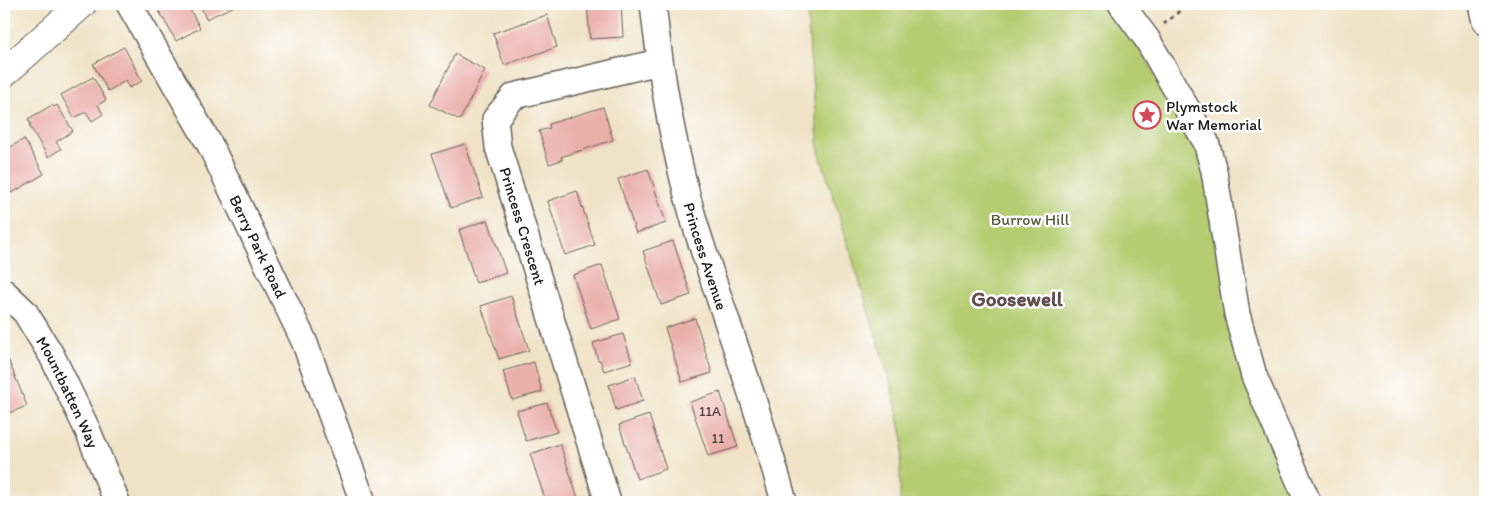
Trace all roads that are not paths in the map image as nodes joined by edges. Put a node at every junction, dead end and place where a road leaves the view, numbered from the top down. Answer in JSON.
{"nodes":[{"id":1,"x":82,"y":4,"type":"edge"},
{"id":2,"x":128,"y":4,"type":"edge"},
{"id":3,"x":653,"y":4,"type":"edge"},
{"id":4,"x":1121,"y":4,"type":"edge"},
{"id":5,"x":1481,"y":4,"type":"edge"},
{"id":6,"x":1485,"y":22,"type":"edge"},
{"id":7,"x":659,"y":62,"type":"junction"},
{"id":8,"x":4,"y":73,"type":"edge"},
{"id":9,"x":4,"y":292,"type":"edge"},
{"id":10,"x":117,"y":502,"type":"edge"},
{"id":11,"x":363,"y":502,"type":"edge"},
{"id":12,"x":608,"y":502,"type":"edge"},
{"id":13,"x":784,"y":502,"type":"edge"},
{"id":14,"x":1308,"y":502,"type":"edge"}],
"edges":[{"from":1,"to":8,"type":"street"},
{"from":2,"to":11,"type":"street","name":"Berry Park Road"},
{"from":3,"to":7,"type":"street","name":"Princess Avenue"},
{"from":4,"to":14,"type":"street"},
{"from":5,"to":6,"type":"street"},
{"from":7,"to":12,"type":"street","name":"Princess Crescent"},
{"from":7,"to":13,"type":"street","name":"Princess Avenue"},
{"from":9,"to":10,"type":"street","name":"Mountbatten Way"}]}
